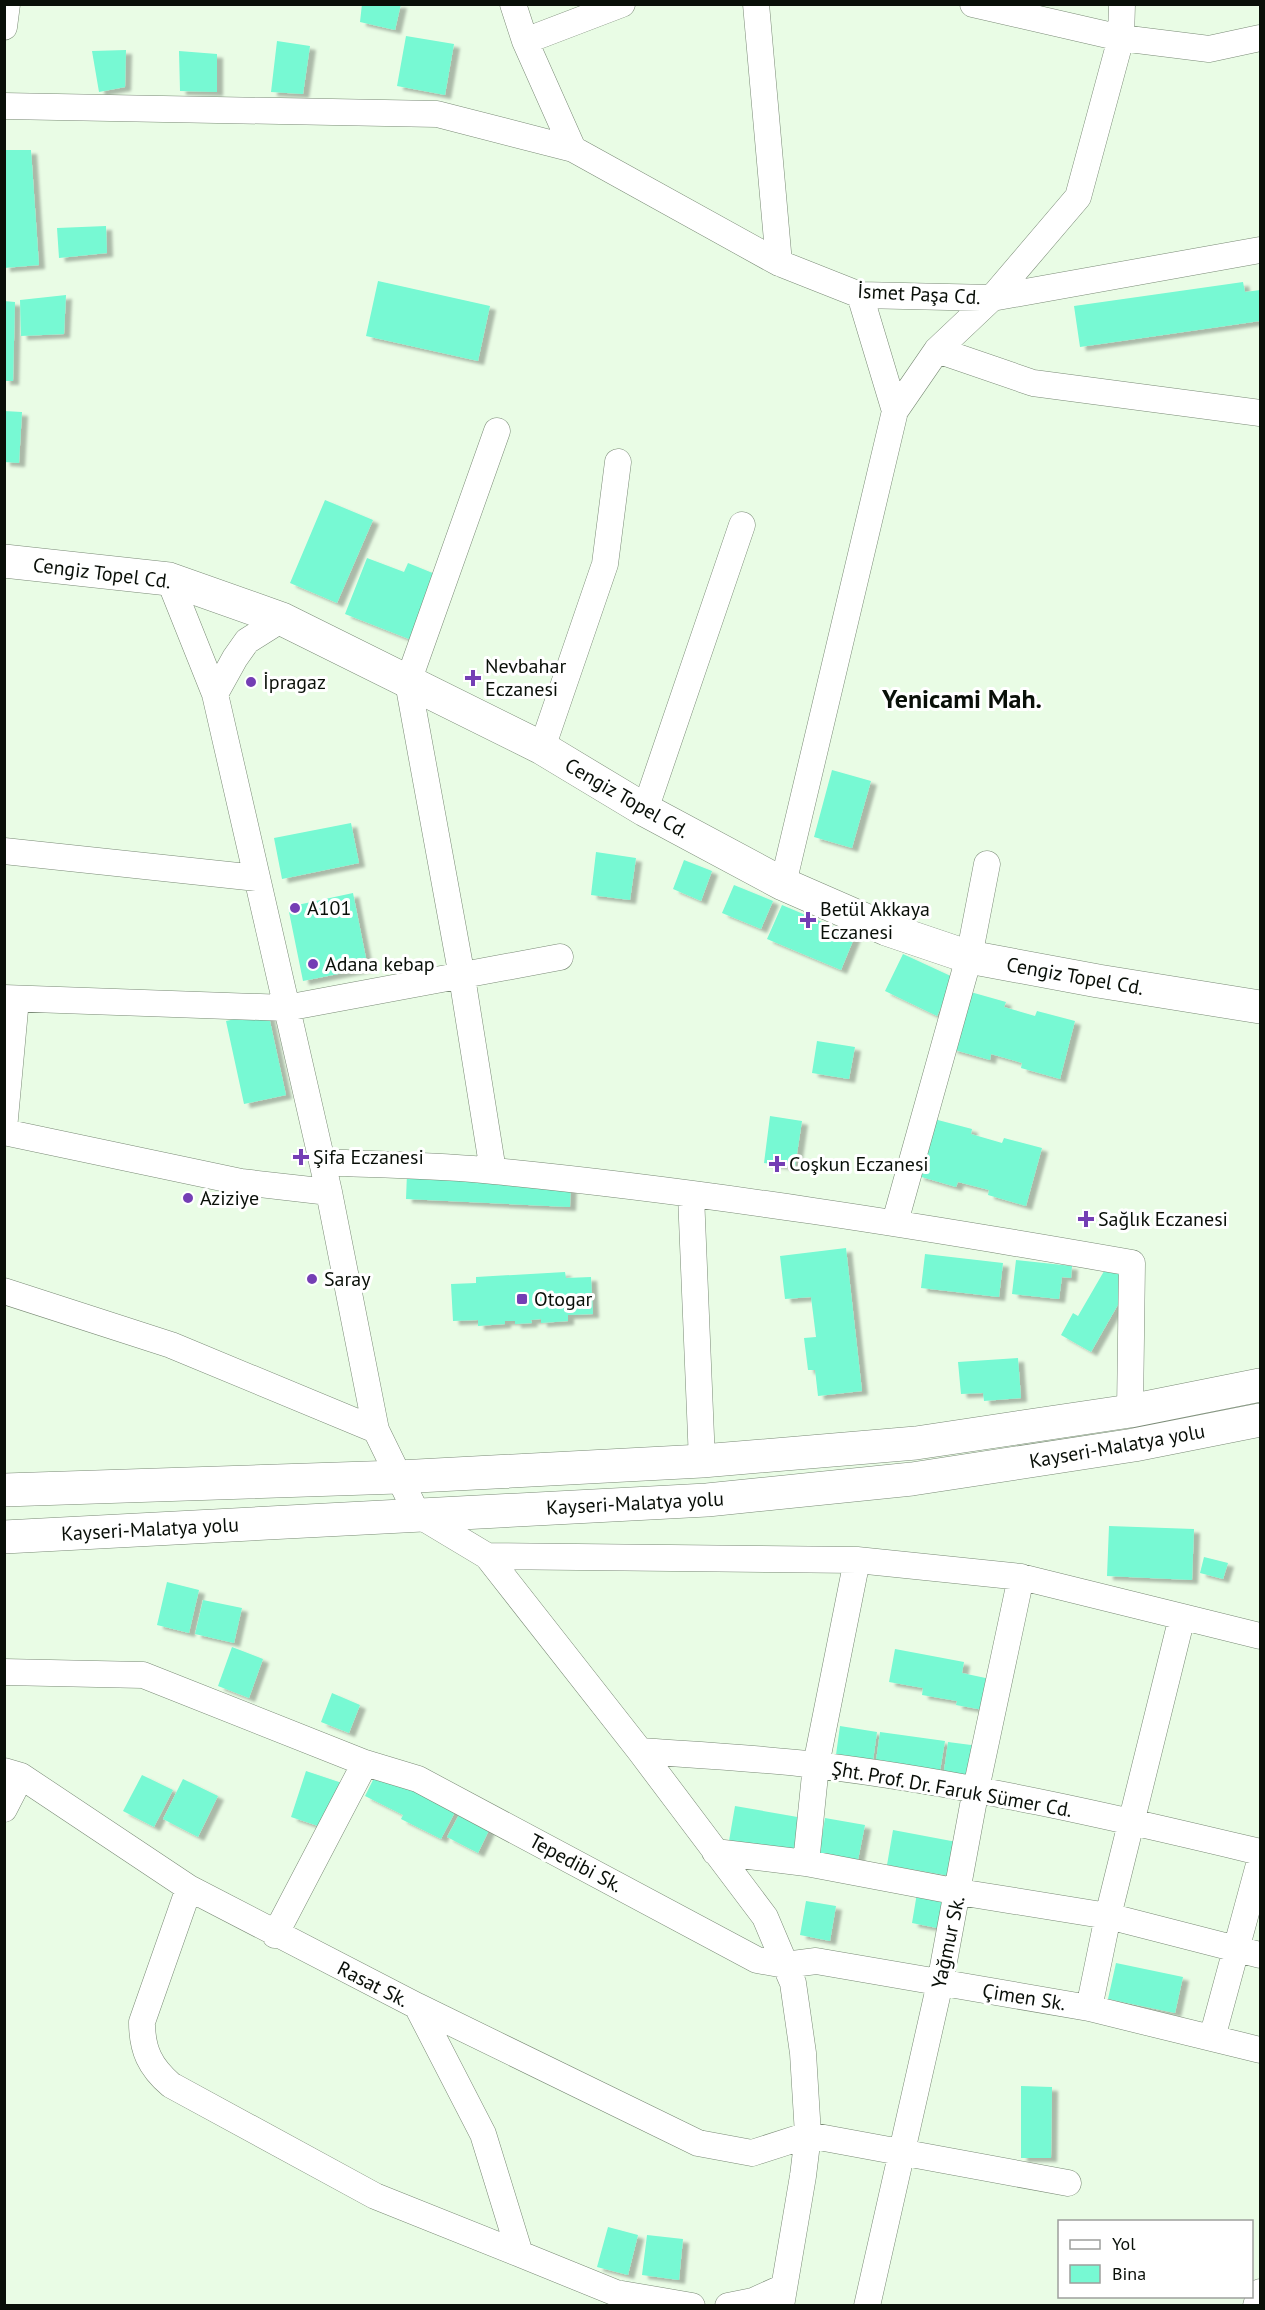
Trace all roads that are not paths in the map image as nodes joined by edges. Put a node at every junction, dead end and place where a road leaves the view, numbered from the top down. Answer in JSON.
{"nodes":[{"id":1,"x":7,"y":4,"type":"edge"},
{"id":2,"x":513,"y":4,"type":"edge"},
{"id":3,"x":622,"y":4,"type":"edge"},
{"id":4,"x":756,"y":4,"type":"edge"},
{"id":5,"x":973,"y":4,"type":"edge"},
{"id":6,"x":1122,"y":4,"type":"edge"},
{"id":7,"x":4,"y":27,"type":"edge"},
{"id":8,"x":1121,"y":38,"type":"junction"},
{"id":9,"x":1260,"y":38,"type":"edge"},
{"id":10,"x":525,"y":41,"type":"junction"},
{"id":11,"x":4,"y":106,"type":"edge"},
{"id":12,"x":573,"y":149,"type":"junction"},
{"id":13,"x":1260,"y":250,"type":"edge"},
{"id":14,"x":779,"y":263,"type":"junction"},
{"id":15,"x":860,"y":295,"type":"junction"},
{"id":16,"x":992,"y":298,"type":"junction"},
{"id":17,"x":937,"y":351,"type":"junction"},
{"id":18,"x":896,"y":411,"type":"junction"},
{"id":19,"x":1260,"y":413,"type":"edge"},
{"id":20,"x":497,"y":431,"type":"dead end"},
{"id":21,"x":618,"y":462,"type":"dead end"},
{"id":22,"x":742,"y":525,"type":"dead end"},
{"id":23,"x":4,"y":561,"type":"edge"},
{"id":24,"x":169,"y":579,"type":"junction"},
{"id":25,"x":282,"y":619,"type":"junction"},
{"id":26,"x":408,"y":682,"type":"junction"},
{"id":27,"x":215,"y":694,"type":"junction"},
{"id":28,"x":542,"y":748,"type":"junction"},
{"id":29,"x":645,"y":810,"type":"junction"},
{"id":30,"x":4,"y":851,"type":"edge"},
{"id":31,"x":987,"y":864,"type":"dead end"},
{"id":32,"x":257,"y":878,"type":"junction"},
{"id":33,"x":783,"y":884,"type":"junction"},
{"id":34,"x":560,"y":957,"type":"dead end"},
{"id":35,"x":969,"y":957,"type":"junction"},
{"id":36,"x":462,"y":976,"type":"junction"},
{"id":37,"x":10,"y":999,"type":"edge"},
{"id":38,"x":1260,"y":1007,"type":"edge"},
{"id":39,"x":286,"y":1008,"type":"junction"},
{"id":40,"x":4,"y":1131,"type":"edge"},
{"id":41,"x":322,"y":1162,"type":"junction"},
{"id":42,"x":493,"y":1171,"type":"junction"},
{"id":43,"x":329,"y":1192,"type":"junction"},
{"id":44,"x":691,"y":1195,"type":"junction"},
{"id":45,"x":895,"y":1222,"type":"junction"},
{"id":46,"x":4,"y":1291,"type":"edge"},
{"id":47,"x":1260,"y":1385,"type":"edge"},
{"id":48,"x":1130,"y":1411,"type":"junction"},
{"id":49,"x":1260,"y":1420,"type":"edge"},
{"id":50,"x":376,"y":1430,"type":"junction"},
{"id":51,"x":702,"y":1461,"type":"junction"},
{"id":52,"x":398,"y":1477,"type":"junction"},
{"id":53,"x":4,"y":1490,"type":"edge"},
{"id":54,"x":417,"y":1514,"type":"junction"},
{"id":55,"x":4,"y":1537,"type":"edge"},
{"id":56,"x":486,"y":1556,"type":"junction"},
{"id":57,"x":857,"y":1560,"type":"junction"},
{"id":58,"x":1021,"y":1577,"type":"junction"},
{"id":59,"x":1182,"y":1617,"type":"junction"},
{"id":60,"x":1260,"y":1636,"type":"edge"},
{"id":61,"x":4,"y":1672,"type":"edge"},
{"id":62,"x":640,"y":1751,"type":"junction"},
{"id":63,"x":366,"y":1763,"type":"junction"},
{"id":64,"x":816,"y":1765,"type":"junction"},
{"id":65,"x":13,"y":1773,"type":"edge"},
{"id":66,"x":976,"y":1789,"type":"junction"},
{"id":67,"x":4,"y":1809,"type":"edge"},
{"id":68,"x":1133,"y":1821,"type":"junction"},
{"id":69,"x":715,"y":1852,"type":"junction"},
{"id":70,"x":1260,"y":1852,"type":"edge"},
{"id":71,"x":1260,"y":1861,"type":"edge"},
{"id":72,"x":806,"y":1863,"type":"junction"},
{"id":73,"x":189,"y":1888,"type":"junction"},
{"id":74,"x":959,"y":1892,"type":"junction"},
{"id":75,"x":1108,"y":1916,"type":"junction"},
{"id":76,"x":275,"y":1935,"type":"junction"},
{"id":77,"x":1236,"y":1949,"type":"junction"},
{"id":78,"x":1260,"y":1955,"type":"edge"},
{"id":79,"x":785,"y":1965,"type":"junction"},
{"id":80,"x":940,"y":1983,"type":"junction"},
{"id":81,"x":417,"y":2006,"type":"junction"},
{"id":82,"x":1089,"y":2008,"type":"junction"},
{"id":83,"x":1212,"y":2038,"type":"junction"},
{"id":84,"x":1260,"y":2050,"type":"edge"},
{"id":85,"x":808,"y":2135,"type":"junction"},
{"id":86,"x":903,"y":2151,"type":"junction"},
{"id":87,"x":1068,"y":2183,"type":"dead end"},
{"id":88,"x":520,"y":2254,"type":"junction"},
{"id":89,"x":1260,"y":2292,"type":"edge"},
{"id":90,"x":782,"y":2296,"type":"edge"},
{"id":91,"x":613,"y":2300,"type":"edge"},
{"id":92,"x":692,"y":2306,"type":"edge"},
{"id":93,"x":728,"y":2306,"type":"edge"},
{"id":94,"x":867,"y":2306,"type":"edge"},
{"id":95,"x":1256,"y":2306,"type":"edge"}],
"edges":[{"from":1,"to":7,"type":"street"},
{"from":2,"to":10,"type":"street"},
{"from":3,"to":10,"type":"street"},
{"from":4,"to":14,"type":"street"},
{"from":5,"to":8,"type":"street"},
{"from":6,"to":8,"type":"street"},
{"from":8,"to":9,"type":"street"},
{"from":8,"to":16,"type":"street"},
{"from":10,"to":12,"type":"street"},
{"from":11,"to":12,"type":"street","name":"İsmet Paşa Cd."},
{"from":12,"to":14,"type":"street","name":"İsmet Paşa Cd."},
{"from":13,"to":16,"type":"street","name":"İsmet Paşa Cd."},
{"from":14,"to":15,"type":"street","name":"İsmet Paşa Cd."},
{"from":15,"to":16,"type":"street","name":"İsmet Paşa Cd."},
{"from":15,"to":18,"type":"street"},
{"from":16,"to":17,"type":"street"},
{"from":17,"to":18,"type":"street"},
{"from":17,"to":19,"type":"street"},
{"from":18,"to":33,"type":"street"},
{"from":20,"to":26,"type":"street"},
{"from":21,"to":28,"type":"street"},
{"from":22,"to":29,"type":"street"},
{"from":23,"to":24,"type":"main road","name":"Cengiz Topel Cd."},
{"from":24,"to":25,"type":"main road","name":"Cengiz Topel Cd."},
{"from":24,"to":27,"type":"street"},
{"from":25,"to":26,"type":"main road","name":"Cengiz Topel Cd."},
{"from":25,"to":27,"type":"street"},
{"from":26,"to":28,"type":"main road","name":"Cengiz Topel Cd."},
{"from":26,"to":36,"type":"street"},
{"from":27,"to":32,"type":"street"},
{"from":28,"to":29,"type":"main road","name":"Cengiz Topel Cd."},
{"from":29,"to":33,"type":"main road","name":"Cengiz Topel Cd."},
{"from":30,"to":32,"type":"street"},
{"from":31,"to":35,"type":"street"},
{"from":32,"to":39,"type":"street"},
{"from":33,"to":35,"type":"main road","name":"Cengiz Topel Cd."},
{"from":34,"to":36,"type":"street"},
{"from":35,"to":38,"type":"main road","name":"Cengiz Topel Cd."},
{"from":35,"to":45,"type":"street"},
{"from":36,"to":39,"type":"street"},
{"from":36,"to":42,"type":"street"},
{"from":37,"to":39,"type":"street"},
{"from":37,"to":40,"type":"street"},
{"from":39,"to":41,"type":"street"},
{"from":40,"to":43,"type":"street"},
{"from":41,"to":42,"type":"street"},
{"from":41,"to":43,"type":"street"},
{"from":42,"to":44,"type":"street"},
{"from":43,"to":50,"type":"street"},
{"from":44,"to":45,"type":"street"},
{"from":44,"to":51,"type":"street"},
{"from":45,"to":48,"type":"street"},
{"from":46,"to":50,"type":"street"},
{"from":47,"to":48,"type":"main road","name":"Kayseri-Malatya yolu"},
{"from":48,"to":51,"type":"main road","name":"Kayseri-Malatya yolu"},
{"from":49,"to":54,"type":"main road","name":"Kayseri-Malatya yolu"},
{"from":50,"to":52,"type":"street"},
{"from":51,"to":52,"type":"main road","name":"Kayseri-Malatya yolu"},
{"from":52,"to":53,"type":"main road","name":"Kayseri-Malatya yolu"},
{"from":52,"to":54,"type":"street"},
{"from":54,"to":55,"type":"main road","name":"Kayseri-Malatya yolu"},
{"from":54,"to":56,"type":"street"},
{"from":56,"to":57,"type":"street"},
{"from":56,"to":62,"type":"street"},
{"from":57,"to":58,"type":"street"},
{"from":57,"to":64,"type":"street"},
{"from":58,"to":59,"type":"street"},
{"from":58,"to":66,"type":"street","name":"Yağmur Sk."},
{"from":59,"to":60,"type":"street"},
{"from":59,"to":68,"type":"street"},
{"from":61,"to":63,"type":"street","name":"Tepedibi Sk."},
{"from":62,"to":64,"type":"street","name":"Şht. Prof. Dr. Faruk Sümer Cd."},
{"from":62,"to":69,"type":"street"},
{"from":63,"to":76,"type":"street"},
{"from":63,"to":79,"type":"street","name":"Tepedibi Sk."},
{"from":64,"to":66,"type":"street","name":"Şht. Prof. Dr. Faruk Sümer Cd."},
{"from":64,"to":72,"type":"street"},
{"from":65,"to":67,"type":"street"},
{"from":65,"to":73,"type":"street","name":"Rasat Sk."},
{"from":66,"to":68,"type":"street","name":"Şht. Prof. Dr. Faruk Sümer Cd."},
{"from":66,"to":74,"type":"street","name":"Yağmur Sk."},
{"from":68,"to":70,"type":"street","name":"Şht. Prof. Dr. Faruk Sümer Cd."},
{"from":68,"to":75,"type":"street"},
{"from":69,"to":72,"type":"street"},
{"from":69,"to":79,"type":"street"},
{"from":71,"to":77,"type":"street"},
{"from":72,"to":74,"type":"street"},
{"from":73,"to":76,"type":"street","name":"Rasat Sk."},
{"from":73,"to":88,"type":"street"},
{"from":74,"to":75,"type":"street"},
{"from":74,"to":80,"type":"street","name":"Yağmur Sk."},
{"from":75,"to":77,"type":"street"},
{"from":75,"to":82,"type":"street"},
{"from":76,"to":81,"type":"street","name":"Rasat Sk."},
{"from":77,"to":78,"type":"street"},
{"from":77,"to":83,"type":"street"},
{"from":79,"to":80,"type":"street","name":"Çimen Sk."},
{"from":79,"to":85,"type":"street"},
{"from":80,"to":82,"type":"street","name":"Çimen Sk."},
{"from":80,"to":86,"type":"street","name":"Yağmur Sk."},
{"from":81,"to":85,"type":"street"},
{"from":81,"to":88,"type":"street","name":"Rasat Sk."},
{"from":82,"to":83,"type":"street","name":"Çimen Sk."},
{"from":83,"to":84,"type":"street","name":"Çimen Sk."},
{"from":85,"to":86,"type":"street"},
{"from":85,"to":90,"type":"street"},
{"from":86,"to":87,"type":"street"},
{"from":86,"to":94,"type":"street","name":"Yağmur Sk."},
{"from":88,"to":91,"type":"street"},
{"from":89,"to":95,"type":"street"},
{"from":90,"to":93,"type":"street"},
{"from":91,"to":92,"type":"street"}]}
